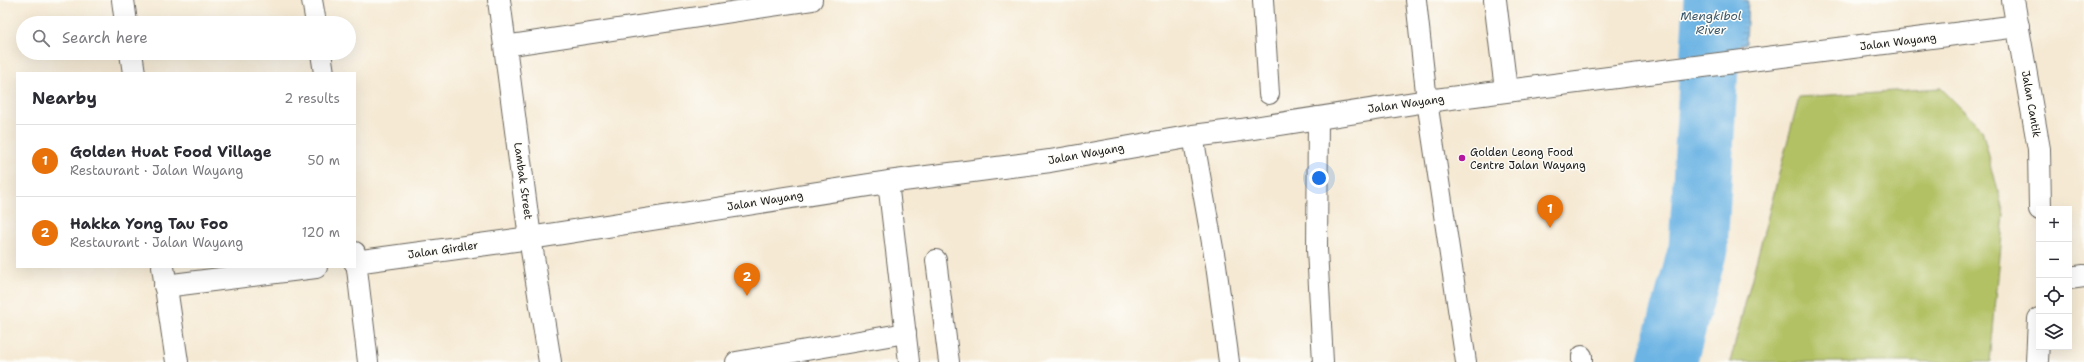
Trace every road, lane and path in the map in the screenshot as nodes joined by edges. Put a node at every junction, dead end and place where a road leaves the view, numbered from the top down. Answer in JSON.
{"nodes":[{"id":1,"x":123,"y":0,"type":"edge"},
{"id":2,"x":312,"y":0,"type":"edge"},
{"id":3,"x":499,"y":0,"type":"edge"},
{"id":4,"x":812,"y":0,"type":"edge"},
{"id":5,"x":1263,"y":0,"type":"edge"},
{"id":6,"x":1416,"y":0,"type":"edge"},
{"id":7,"x":1495,"y":0,"type":"edge"},
{"id":8,"x":2013,"y":0,"type":"edge"},
{"id":9,"x":717,"y":7,"type":"edge"},
{"id":10,"x":125,"y":16,"type":"edge"},
{"id":11,"x":315,"y":16,"type":"edge"},
{"id":12,"x":2018,"y":26,"type":"junction"},
{"id":13,"x":505,"y":46,"type":"junction"},
{"id":14,"x":132,"y":60,"type":"edge"},
{"id":15,"x":322,"y":60,"type":"edge"},
{"id":16,"x":134,"y":72,"type":"edge"},
{"id":17,"x":324,"y":72,"type":"edge"},
{"id":18,"x":1506,"y":90,"type":"junction"},
{"id":19,"x":1269,"y":94,"type":"dead end"},
{"id":20,"x":1427,"y":101,"type":"junction"},
{"id":21,"x":1318,"y":117,"type":"junction"},
{"id":22,"x":1193,"y":136,"type":"junction"},
{"id":23,"x":888,"y":182,"type":"junction"},
{"id":24,"x":2040,"y":206,"type":"edge"},
{"id":25,"x":530,"y":238,"type":"junction"},
{"id":26,"x":356,"y":259,"type":"edge"},
{"id":27,"x":936,"y":260,"type":"dead end"},
{"id":28,"x":299,"y":268,"type":"edge"},
{"id":29,"x":164,"y":276,"type":"edge"},
{"id":30,"x":2084,"y":276,"type":"edge"},
{"id":31,"x":2072,"y":278,"type":"edge"},
{"id":32,"x":906,"y":332,"type":"junction"},
{"id":33,"x":2038,"y":350,"type":"edge"},
{"id":34,"x":177,"y":362,"type":"edge"},
{"id":35,"x":368,"y":362,"type":"edge"},
{"id":36,"x":550,"y":362,"type":"edge"},
{"id":37,"x":736,"y":362,"type":"edge"},
{"id":38,"x":909,"y":362,"type":"edge"},
{"id":39,"x":949,"y":362,"type":"edge"},
{"id":40,"x":1229,"y":362,"type":"edge"},
{"id":41,"x":1324,"y":362,"type":"edge"},
{"id":42,"x":1466,"y":362,"type":"edge"},
{"id":43,"x":2037,"y":362,"type":"edge"}],
"edges":[{"from":1,"to":10,"type":"street"},
{"from":2,"to":11,"type":"lane"},
{"from":3,"to":13,"type":"street","name":"Lambak Street"},
{"from":4,"to":9,"type":"lane"},
{"from":5,"to":19,"type":"lane"},
{"from":6,"to":20,"type":"lane"},
{"from":7,"to":18,"type":"street"},
{"from":8,"to":12,"type":"street","name":"Jalan Cantik"},
{"from":9,"to":13,"type":"lane"},
{"from":12,"to":18,"type":"street","name":"Jalan Wayang"},
{"from":12,"to":24,"type":"street","name":"Jalan Cantik"},
{"from":13,"to":25,"type":"street","name":"Lambak Street"},
{"from":14,"to":16,"type":"street"},
{"from":15,"to":17,"type":"lane"},
{"from":18,"to":20,"type":"street","name":"Jalan Wayang"},
{"from":20,"to":21,"type":"street","name":"Jalan Wayang"},
{"from":20,"to":42,"type":"lane"},
{"from":21,"to":22,"type":"street","name":"Jalan Wayang"},
{"from":21,"to":41,"type":"lane"},
{"from":22,"to":23,"type":"street","name":"Jalan Wayang"},
{"from":22,"to":40,"type":"lane"},
{"from":23,"to":25,"type":"street","name":"Jalan Wayang"},
{"from":23,"to":32,"type":"lane"},
{"from":25,"to":26,"type":"street","name":"Jalan Girdler"},
{"from":25,"to":36,"type":"street","name":"Lambak Street"},
{"from":26,"to":35,"type":"lane"},
{"from":27,"to":39,"type":"lane"},
{"from":28,"to":29,"type":"street"},
{"from":29,"to":34,"type":"street"},
{"from":30,"to":31,"type":"street"},
{"from":32,"to":37,"type":"lane"},
{"from":32,"to":38,"type":"lane"},
{"from":33,"to":43,"type":"street"}]}
